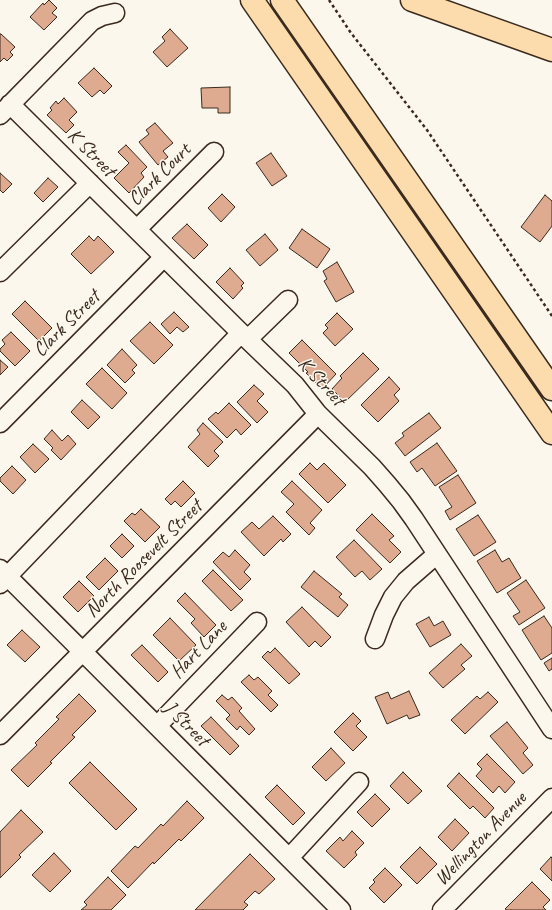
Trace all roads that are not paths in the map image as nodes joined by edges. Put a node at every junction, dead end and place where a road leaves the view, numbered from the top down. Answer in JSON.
{"nodes":[{"id":1,"x":252,"y":0,"type":"edge"},
{"id":2,"x":282,"y":0,"type":"edge"},
{"id":3,"x":412,"y":0,"type":"edge"},
{"id":4,"x":115,"y":12,"type":"dead end"},
{"id":5,"x":552,"y":50,"type":"edge"},
{"id":6,"x":5,"y":109,"type":"edge"},
{"id":7,"x":214,"y":152,"type":"dead end"},
{"id":8,"x":90,"y":183,"type":"junction"},
{"id":9,"x":137,"y":229,"type":"junction"},
{"id":10,"x":164,"y":256,"type":"junction"},
{"id":11,"x":0,"y":272,"type":"edge"},
{"id":12,"x":288,"y":300,"type":"dead end"},
{"id":13,"x":244,"y":336,"type":"junction"},
{"id":14,"x":552,"y":389,"type":"edge"},
{"id":15,"x":318,"y":414,"type":"junction"},
{"id":16,"x":0,"y":423,"type":"edge"},
{"id":17,"x":552,"y":433,"type":"edge"},
{"id":18,"x":437,"y":554,"type":"junction"},
{"id":19,"x":2,"y":577,"type":"edge"},
{"id":20,"x":257,"y":622,"type":"dead end"},
{"id":21,"x":376,"y":639,"type":"dead end"},
{"id":22,"x":82,"y":652,"type":"junction"},
{"id":23,"x":157,"y":726,"type":"junction"},
{"id":24,"x":552,"y":729,"type":"edge"},
{"id":25,"x":0,"y":735,"type":"edge"},
{"id":26,"x":359,"y":782,"type":"dead end"},
{"id":27,"x":552,"y":798,"type":"edge"},
{"id":28,"x":289,"y":858,"type":"junction"},
{"id":29,"x":341,"y":910,"type":"edge"},
{"id":30,"x":442,"y":910,"type":"edge"}],
"edges":[{"from":1,"to":17,"type":"main road"},
{"from":2,"to":14,"type":"main road"},
{"from":3,"to":5,"type":"main road"},
{"from":4,"to":6,"type":"street"},
{"from":6,"to":8,"type":"street","name":"K Street"},
{"from":7,"to":9,"type":"street","name":"Clark Court"},
{"from":8,"to":9,"type":"street","name":"K Street"},
{"from":8,"to":11,"type":"street"},
{"from":9,"to":10,"type":"street","name":"K Street"},
{"from":10,"to":13,"type":"street","name":"K Street"},
{"from":10,"to":16,"type":"street","name":"Clark Street"},
{"from":12,"to":13,"type":"street"},
{"from":13,"to":15,"type":"street","name":"K Street"},
{"from":13,"to":19,"type":"street"},
{"from":15,"to":18,"type":"street","name":"K Street"},
{"from":15,"to":22,"type":"street","name":"North Roosevelt Street"},
{"from":18,"to":21,"type":"street"},
{"from":18,"to":24,"type":"street","name":"K Street"},
{"from":19,"to":22,"type":"street","name":"J Street"},
{"from":20,"to":23,"type":"street","name":"Hart Lane"},
{"from":22,"to":23,"type":"street","name":"J Street"},
{"from":22,"to":25,"type":"street","name":"North Roosevelt Street"},
{"from":23,"to":28,"type":"street","name":"J Street"},
{"from":26,"to":28,"type":"street"},
{"from":27,"to":30,"type":"street","name":"Wellington Avenue"},
{"from":28,"to":29,"type":"street","name":"J Street"}]}
